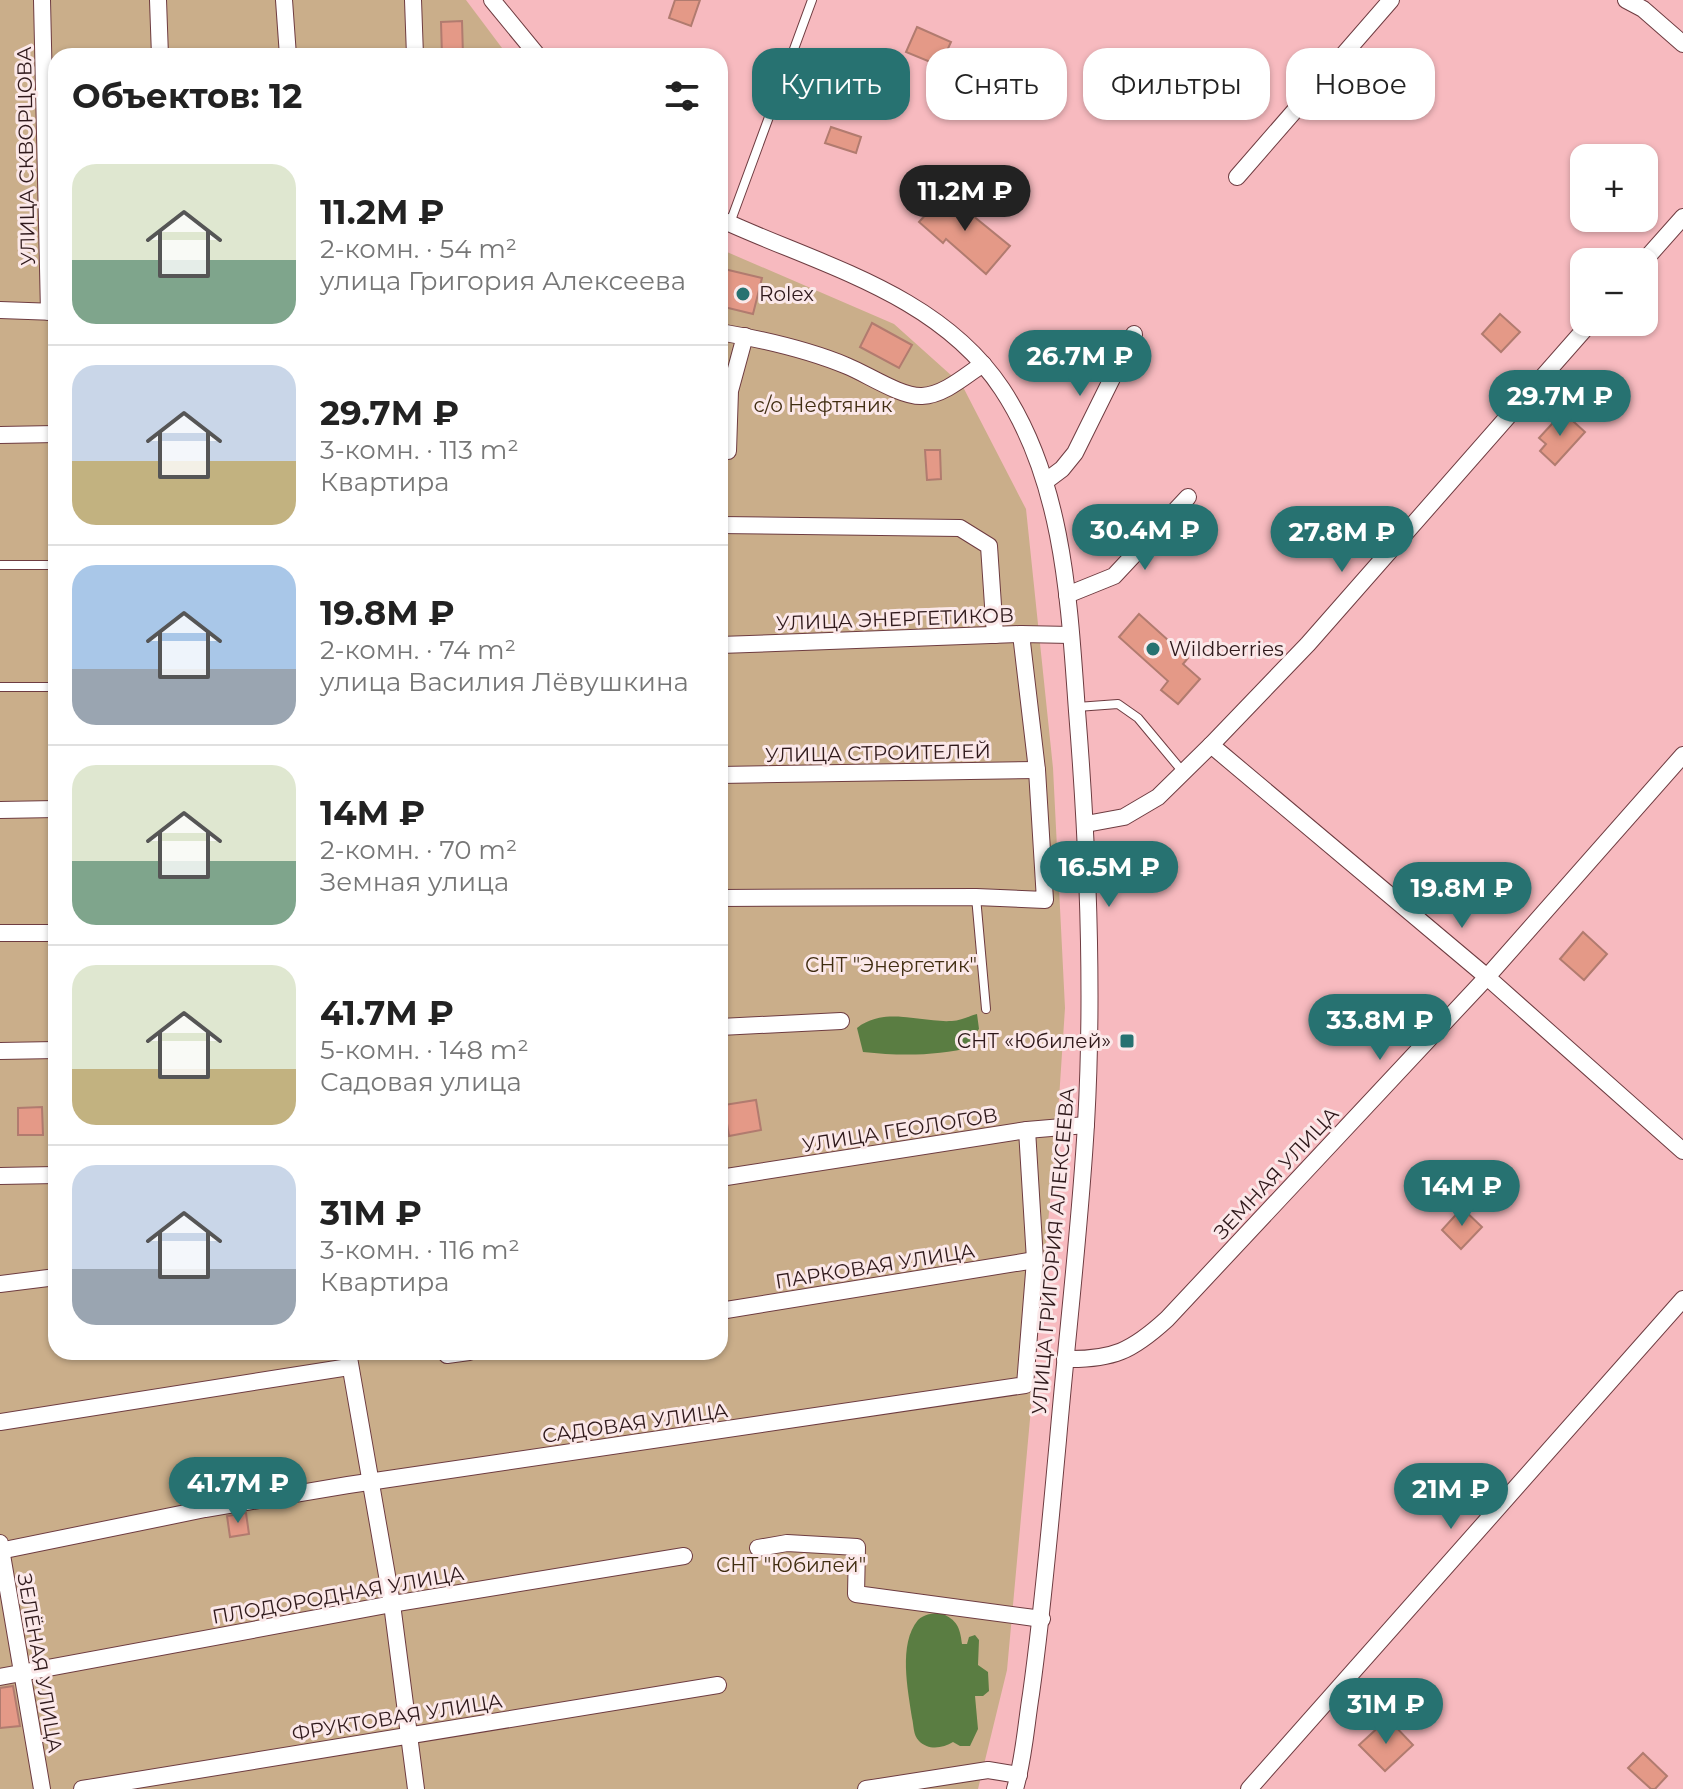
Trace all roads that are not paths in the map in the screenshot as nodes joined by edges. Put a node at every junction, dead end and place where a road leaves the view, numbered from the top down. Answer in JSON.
{"nodes":[{"id":1,"x":42,"y":0,"type":"edge"},
{"id":2,"x":158,"y":0,"type":"edge"},
{"id":3,"x":284,"y":0,"type":"edge"},
{"id":4,"x":413,"y":0,"type":"edge"},
{"id":5,"x":492,"y":0,"type":"edge"},
{"id":6,"x":812,"y":0,"type":"edge"},
{"id":7,"x":1391,"y":0,"type":"edge"},
{"id":8,"x":1626,"y":0,"type":"edge"},
{"id":9,"x":1683,"y":44,"type":"edge"},
{"id":10,"x":160,"y":48,"type":"edge"},
{"id":11,"x":287,"y":48,"type":"edge"},
{"id":12,"x":415,"y":48,"type":"edge"},
{"id":13,"x":531,"y":48,"type":"edge"},
{"id":14,"x":48,"y":170,"type":"edge"},
{"id":15,"x":1237,"y":177,"type":"dead end"},
{"id":16,"x":728,"y":213,"type":"edge"},
{"id":17,"x":1683,"y":217,"type":"edge"},
{"id":18,"x":728,"y":222,"type":"edge"},
{"id":19,"x":1655,"y":248,"type":"edge"},
{"id":20,"x":0,"y":310,"type":"edge"},
{"id":21,"x":48,"y":312,"type":"edge"},
{"id":22,"x":728,"y":333,"type":"edge"},
{"id":23,"x":1134,"y":334,"type":"dead end"},
{"id":24,"x":745,"y":336,"type":"junction"},
{"id":25,"x":1579,"y":336,"type":"edge"},
{"id":26,"x":983,"y":364,"type":"junction"},
{"id":27,"x":48,"y":434,"type":"edge"},
{"id":28,"x":0,"y":435,"type":"edge"},
{"id":29,"x":728,"y":451,"type":"edge"},
{"id":30,"x":1046,"y":481,"type":"junction"},
{"id":31,"x":1188,"y":497,"type":"dead end"},
{"id":32,"x":728,"y":525,"type":"edge"},
{"id":33,"x":0,"y":565,"type":"edge"},
{"id":34,"x":48,"y":565,"type":"edge"},
{"id":35,"x":1067,"y":595,"type":"junction"},
{"id":36,"x":1021,"y":634,"type":"junction"},
{"id":37,"x":995,"y":635,"type":"junction"},
{"id":38,"x":1071,"y":635,"type":"junction"},
{"id":39,"x":728,"y":645,"type":"edge"},
{"id":40,"x":0,"y":687,"type":"edge"},
{"id":41,"x":48,"y":687,"type":"edge"},
{"id":42,"x":1077,"y":707,"type":"junction"},
{"id":43,"x":1211,"y":745,"type":"junction"},
{"id":44,"x":1683,"y":755,"type":"edge"},
{"id":45,"x":1037,"y":770,"type":"junction"},
{"id":46,"x":1183,"y":772,"type":"junction"},
{"id":47,"x":728,"y":775,"type":"edge"},
{"id":48,"x":48,"y":809,"type":"edge"},
{"id":49,"x":0,"y":810,"type":"edge"},
{"id":50,"x":1086,"y":824,"type":"junction"},
{"id":51,"x":976,"y":897,"type":"junction"},
{"id":52,"x":728,"y":898,"type":"edge"},
{"id":53,"x":0,"y":933,"type":"edge"},
{"id":54,"x":48,"y":933,"type":"edge"},
{"id":55,"x":1487,"y":977,"type":"junction"},
{"id":56,"x":986,"y":1009,"type":"dead end"},
{"id":57,"x":841,"y":1021,"type":"dead end"},
{"id":58,"x":728,"y":1027,"type":"edge"},
{"id":59,"x":48,"y":1050,"type":"edge"},
{"id":60,"x":0,"y":1051,"type":"edge"},
{"id":61,"x":1086,"y":1125,"type":"junction"},
{"id":62,"x":1027,"y":1130,"type":"junction"},
{"id":63,"x":1683,"y":1151,"type":"edge"},
{"id":64,"x":48,"y":1175,"type":"edge"},
{"id":65,"x":0,"y":1176,"type":"edge"},
{"id":66,"x":728,"y":1177,"type":"edge"},
{"id":67,"x":1035,"y":1260,"type":"junction"},
{"id":68,"x":48,"y":1278,"type":"edge"},
{"id":69,"x":0,"y":1284,"type":"edge"},
{"id":70,"x":1683,"y":1299,"type":"edge"},
{"id":71,"x":728,"y":1310,"type":"edge"},
{"id":72,"x":1065,"y":1359,"type":"junction"},
{"id":73,"x":342,"y":1360,"type":"edge"},
{"id":74,"x":348,"y":1360,"type":"edge"},
{"id":75,"x":0,"y":1422,"type":"edge"},
{"id":76,"x":370,"y":1482,"type":"junction"},
{"id":77,"x":0,"y":1548,"type":"edge"},
{"id":78,"x":758,"y":1548,"type":"dead end"},
{"id":79,"x":684,"y":1556,"type":"dead end"},
{"id":80,"x":392,"y":1604,"type":"junction"},
{"id":81,"x":1042,"y":1619,"type":"junction"},
{"id":82,"x":21,"y":1675,"type":"junction"},
{"id":83,"x":0,"y":1677,"type":"edge"},
{"id":84,"x":718,"y":1685,"type":"dead end"},
{"id":85,"x":409,"y":1735,"type":"junction"},
{"id":86,"x":1017,"y":1782,"type":"edge"},
{"id":87,"x":42,"y":1789,"type":"edge"},
{"id":88,"x":82,"y":1789,"type":"edge"},
{"id":89,"x":416,"y":1789,"type":"edge"},
{"id":90,"x":866,"y":1789,"type":"edge"},
{"id":91,"x":1249,"y":1789,"type":"edge"}],
"edges":[{"from":1,"to":14,"type":"street","name":"УЛИЦА СКВОРЦОВА"},
{"from":2,"to":10,"type":"street"},
{"from":3,"to":11,"type":"street"},
{"from":4,"to":12,"type":"street"},
{"from":5,"to":13,"type":"street"},
{"from":6,"to":16,"type":"lane"},
{"from":7,"to":15,"type":"street"},
{"from":8,"to":9,"type":"street"},
{"from":17,"to":19,"type":"street"},
{"from":18,"to":26,"type":"street","name":"УЛИЦА ГРИГОРИЯ АЛЕКСЕЕВА"},
{"from":20,"to":21,"type":"street"},
{"from":22,"to":24,"type":"street"},
{"from":23,"to":30,"type":"street"},
{"from":24,"to":26,"type":"street"},
{"from":24,"to":29,"type":"street"},
{"from":25,"to":43,"type":"street"},
{"from":26,"to":30,"type":"street","name":"УЛИЦА ГРИГОРИЯ АЛЕКСЕЕВА"},
{"from":27,"to":28,"type":"street"},
{"from":30,"to":35,"type":"street","name":"УЛИЦА ГРИГОРИЯ АЛЕКСЕЕВА"},
{"from":31,"to":35,"type":"street"},
{"from":32,"to":37,"type":"street"},
{"from":33,"to":34,"type":"lane"},
{"from":35,"to":38,"type":"street","name":"УЛИЦА ГРИГОРИЯ АЛЕКСЕЕВА"},
{"from":36,"to":37,"type":"street","name":"УЛИЦА ЭНЕРГЕТИКОВ"},
{"from":36,"to":38,"type":"street","name":"УЛИЦА ЭНЕРГЕТИКОВ"},
{"from":36,"to":45,"type":"street"},
{"from":37,"to":39,"type":"street","name":"УЛИЦА ЭНЕРГЕТИКОВ"},
{"from":38,"to":42,"type":"street","name":"УЛИЦА ГРИГОРИЯ АЛЕКСЕЕВА"},
{"from":40,"to":41,"type":"lane"},
{"from":42,"to":46,"type":"lane"},
{"from":42,"to":50,"type":"street","name":"УЛИЦА ГРИГОРИЯ АЛЕКСЕЕВА"},
{"from":43,"to":46,"type":"street"},
{"from":43,"to":55,"type":"street"},
{"from":44,"to":55,"type":"street","name":"ЗЕМНАЯ УЛИЦА"},
{"from":45,"to":47,"type":"street","name":"УЛИЦА СТРОИТЕЛЕЙ"},
{"from":45,"to":51,"type":"street"},
{"from":46,"to":50,"type":"street"},
{"from":48,"to":49,"type":"street"},
{"from":50,"to":61,"type":"street","name":"УЛИЦА ГРИГОРИЯ АЛЕКСЕЕВА"},
{"from":51,"to":52,"type":"street"},
{"from":51,"to":56,"type":"lane"},
{"from":53,"to":54,"type":"street"},
{"from":55,"to":63,"type":"street"},
{"from":55,"to":72,"type":"street","name":"ЗЕМНАЯ УЛИЦА"},
{"from":57,"to":58,"type":"street"},
{"from":59,"to":60,"type":"street"},
{"from":61,"to":62,"type":"street","name":"УЛИЦА ГЕОЛОГОВ"},
{"from":61,"to":72,"type":"street","name":"УЛИЦА ГРИГОРИЯ АЛЕКСЕЕВА"},
{"from":62,"to":66,"type":"street","name":"УЛИЦА ГЕОЛОГОВ"},
{"from":62,"to":67,"type":"street","name":"САДОВАЯ УЛИЦА"},
{"from":64,"to":65,"type":"street"},
{"from":67,"to":71,"type":"street","name":"ПАРКОВАЯ УЛИЦА"},
{"from":67,"to":76,"type":"street","name":"САДОВАЯ УЛИЦА"},
{"from":68,"to":69,"type":"street"},
{"from":70,"to":91,"type":"street"},
{"from":72,"to":81,"type":"street","name":"УЛИЦА ГРИГОРИЯ АЛЕКСЕЕВА"},
{"from":73,"to":75,"type":"street"},
{"from":74,"to":76,"type":"street"},
{"from":76,"to":77,"type":"street","name":"САДОВАЯ УЛИЦА"},
{"from":76,"to":80,"type":"street"},
{"from":77,"to":82,"type":"street","name":"ЗЕЛЁНАЯ УЛИЦА"},
{"from":78,"to":81,"type":"street"},
{"from":79,"to":80,"type":"street","name":"ПЛОДОРОДНАЯ УЛИЦА"},
{"from":80,"to":82,"type":"street","name":"ПЛОДОРОДНАЯ УЛИЦА"},
{"from":80,"to":85,"type":"street"},
{"from":81,"to":86,"type":"street","name":"УЛИЦА ГРИГОРИЯ АЛЕКСЕЕВА"},
{"from":82,"to":83,"type":"street","name":"ПЛОДОРОДНАЯ УЛИЦА"},
{"from":82,"to":87,"type":"street","name":"ЗЕЛЁНАЯ УЛИЦА"},
{"from":84,"to":85,"type":"street","name":"ФРУКТОВАЯ УЛИЦА"},
{"from":85,"to":88,"type":"street","name":"ФРУКТОВАЯ УЛИЦА"},
{"from":85,"to":89,"type":"street"},
{"from":86,"to":90,"type":"street"}]}
